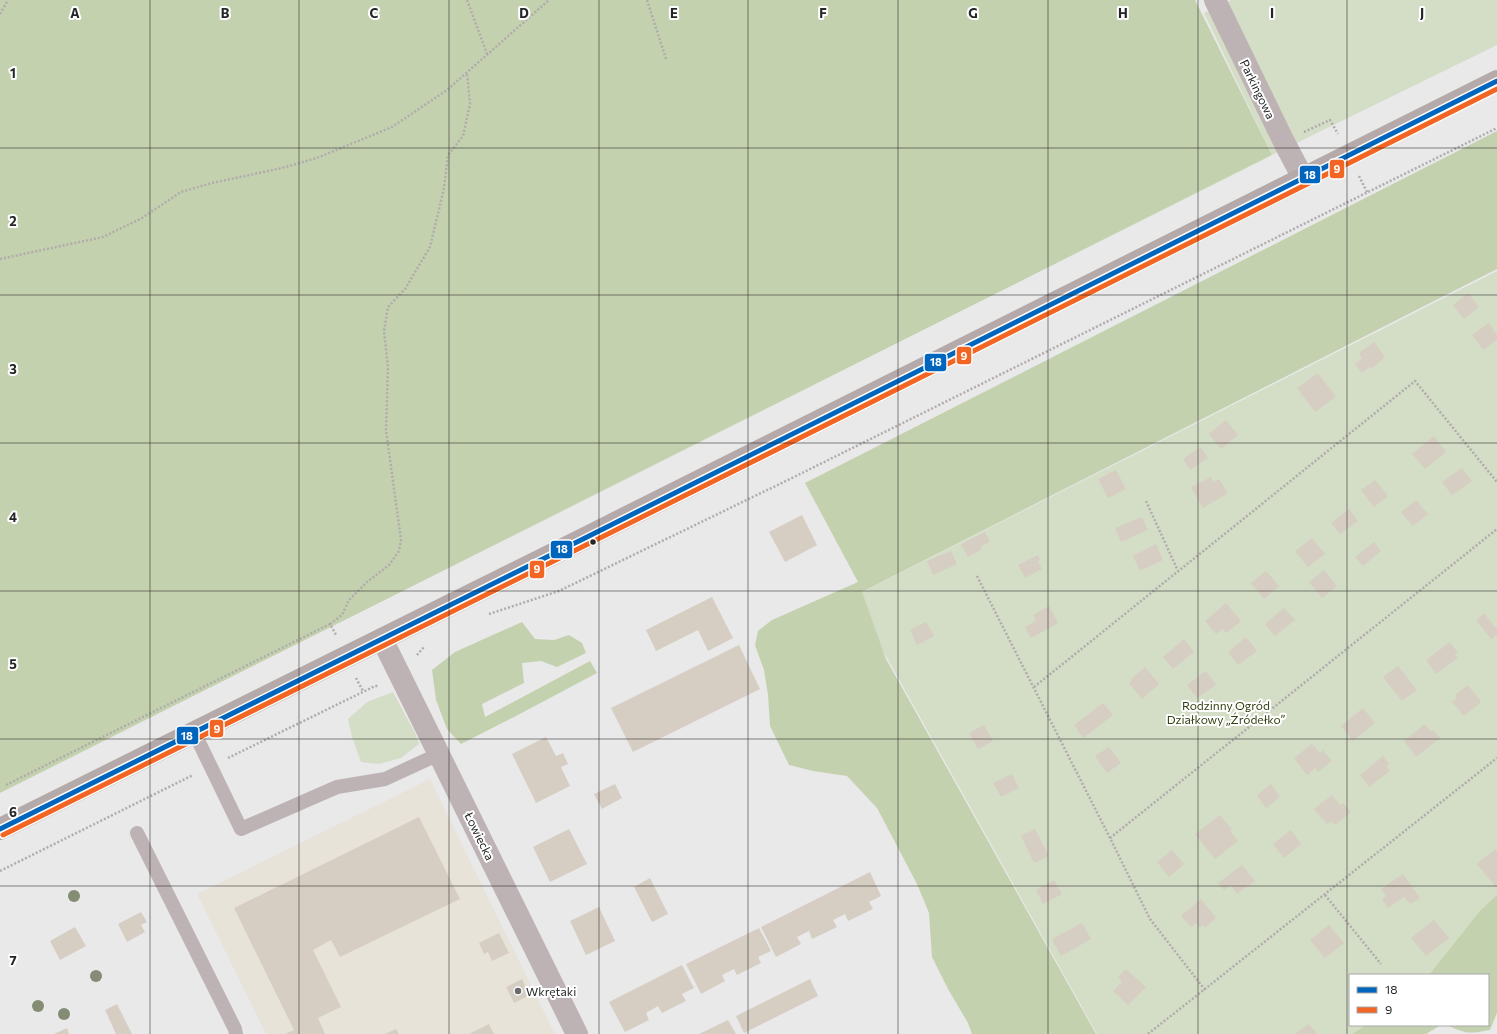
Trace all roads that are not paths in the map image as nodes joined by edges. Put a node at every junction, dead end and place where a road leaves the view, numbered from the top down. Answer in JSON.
{"nodes":[{"id":1,"x":1215,"y":0,"type":"edge"},
{"id":2,"x":1497,"y":81,"type":"edge"},
{"id":3,"x":1303,"y":178,"type":"junction"},
{"id":4,"x":382,"y":638,"type":"junction"},
{"id":5,"x":194,"y":732,"type":"junction"},
{"id":6,"x":439,"y":754,"type":"junction"},
{"id":7,"x":0,"y":829,"type":"edge"},
{"id":8,"x":137,"y":832,"type":"dead end"},
{"id":9,"x":236,"y":1034,"type":"edge"},
{"id":10,"x":578,"y":1034,"type":"edge"}],
"edges":[{"from":1,"to":3,"type":"street","name":"Parkingowa"},
{"from":2,"to":3,"type":"street"},
{"from":3,"to":4,"type":"street"},
{"from":4,"to":5,"type":"street"},
{"from":4,"to":6,"type":"street","name":"Łowiecka"},
{"from":5,"to":6,"type":"lane"},
{"from":5,"to":7,"type":"street"},
{"from":6,"to":10,"type":"street","name":"Łowiecka"},
{"from":8,"to":9,"type":"lane"}]}
